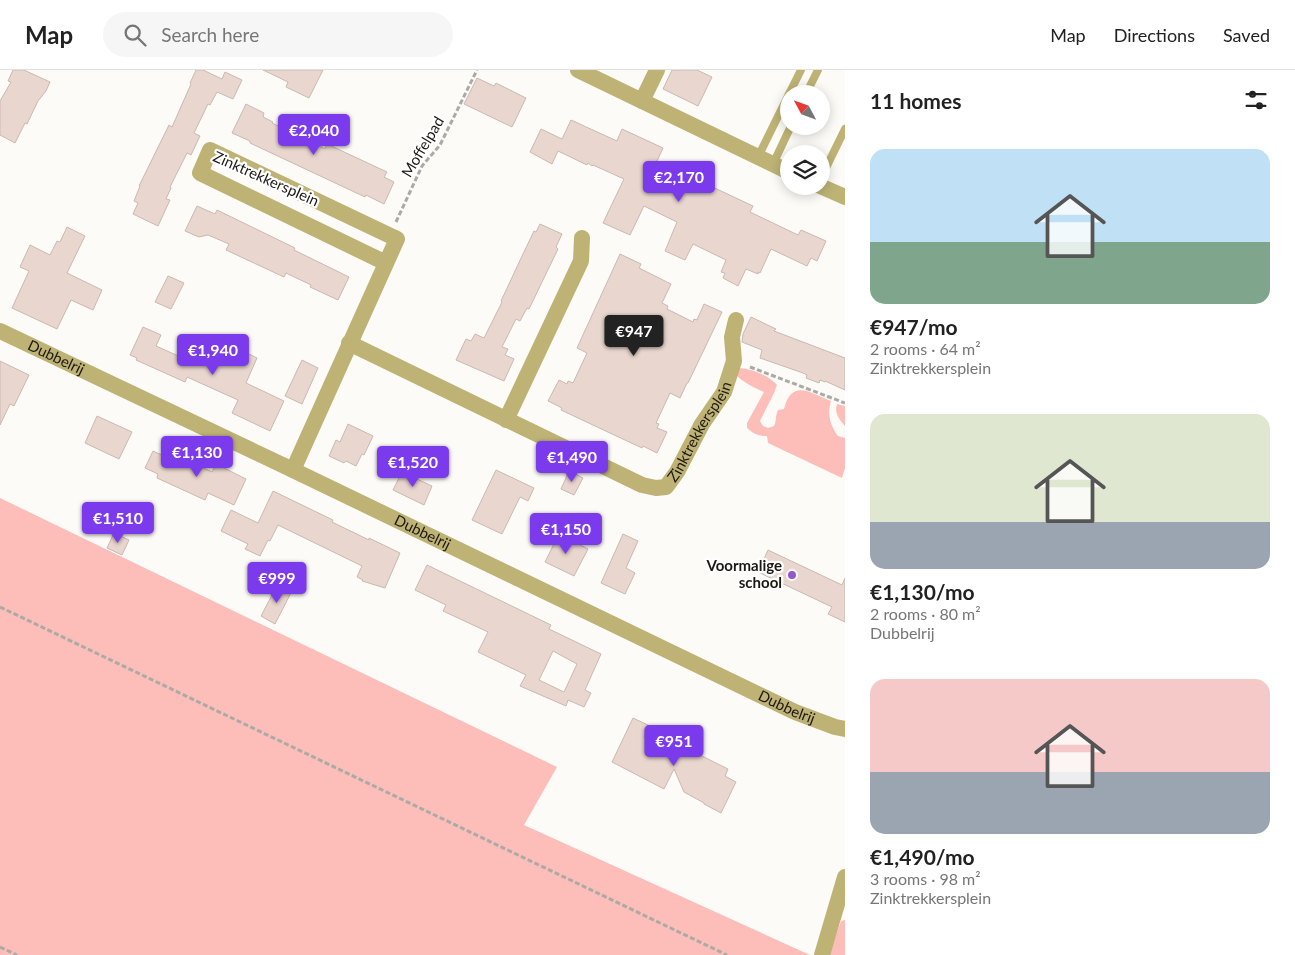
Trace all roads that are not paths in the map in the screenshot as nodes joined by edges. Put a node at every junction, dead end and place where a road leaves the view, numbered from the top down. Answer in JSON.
{"nodes":[{"id":1,"x":578,"y":70,"type":"edge"},
{"id":2,"x":658,"y":70,"type":"edge"},
{"id":3,"x":801,"y":70,"type":"edge"},
{"id":4,"x":818,"y":70,"type":"edge"},
{"id":5,"x":794,"y":85,"type":"edge"},
{"id":6,"x":810,"y":85,"type":"edge"},
{"id":7,"x":642,"y":101,"type":"junction"},
{"id":8,"x":780,"y":112,"type":"edge"},
{"id":9,"x":845,"y":129,"type":"edge"},
{"id":10,"x":787,"y":135,"type":"edge"},
{"id":11,"x":758,"y":157,"type":"junction"},
{"id":12,"x":830,"y":160,"type":"edge"},
{"id":13,"x":773,"y":164,"type":"junction"},
{"id":14,"x":780,"y":168,"type":"edge"},
{"id":15,"x":830,"y":190,"type":"edge"},
{"id":16,"x":845,"y":197,"type":"edge"},
{"id":17,"x":582,"y":238,"type":"dead end"},
{"id":18,"x":386,"y":263,"type":"junction"},
{"id":19,"x":736,"y":320,"type":"dead end"},
{"id":20,"x":0,"y":331,"type":"edge"},
{"id":21,"x":349,"y":343,"type":"junction"},
{"id":22,"x":506,"y":420,"type":"junction"},
{"id":23,"x":293,"y":470,"type":"junction"},
{"id":24,"x":845,"y":729,"type":"edge"},
{"id":25,"x":845,"y":877,"type":"edge"},
{"id":26,"x":822,"y":955,"type":"edge"}],
"edges":[{"from":1,"to":7,"type":"street"},
{"from":2,"to":7,"type":"street"},
{"from":3,"to":5,"type":"lane"},
{"from":4,"to":6,"type":"lane"},
{"from":7,"to":11,"type":"street"},
{"from":8,"to":11,"type":"lane"},
{"from":9,"to":12,"type":"lane"},
{"from":10,"to":13,"type":"lane"},
{"from":11,"to":13,"type":"street"},
{"from":13,"to":14,"type":"street"},
{"from":15,"to":16,"type":"street"},
{"from":17,"to":22,"type":"street"},
{"from":18,"to":18,"type":"street","name":"Zinktrekkersplein"},
{"from":18,"to":21,"type":"street"},
{"from":19,"to":22,"type":"street","name":"Zinktrekkersplein"},
{"from":20,"to":23,"type":"street","name":"Dubbelrij"},
{"from":21,"to":22,"type":"street","name":"Zinktrekkersplein"},
{"from":21,"to":23,"type":"street"},
{"from":23,"to":24,"type":"street","name":"Dubbelrij"},
{"from":25,"to":26,"type":"street"}]}
